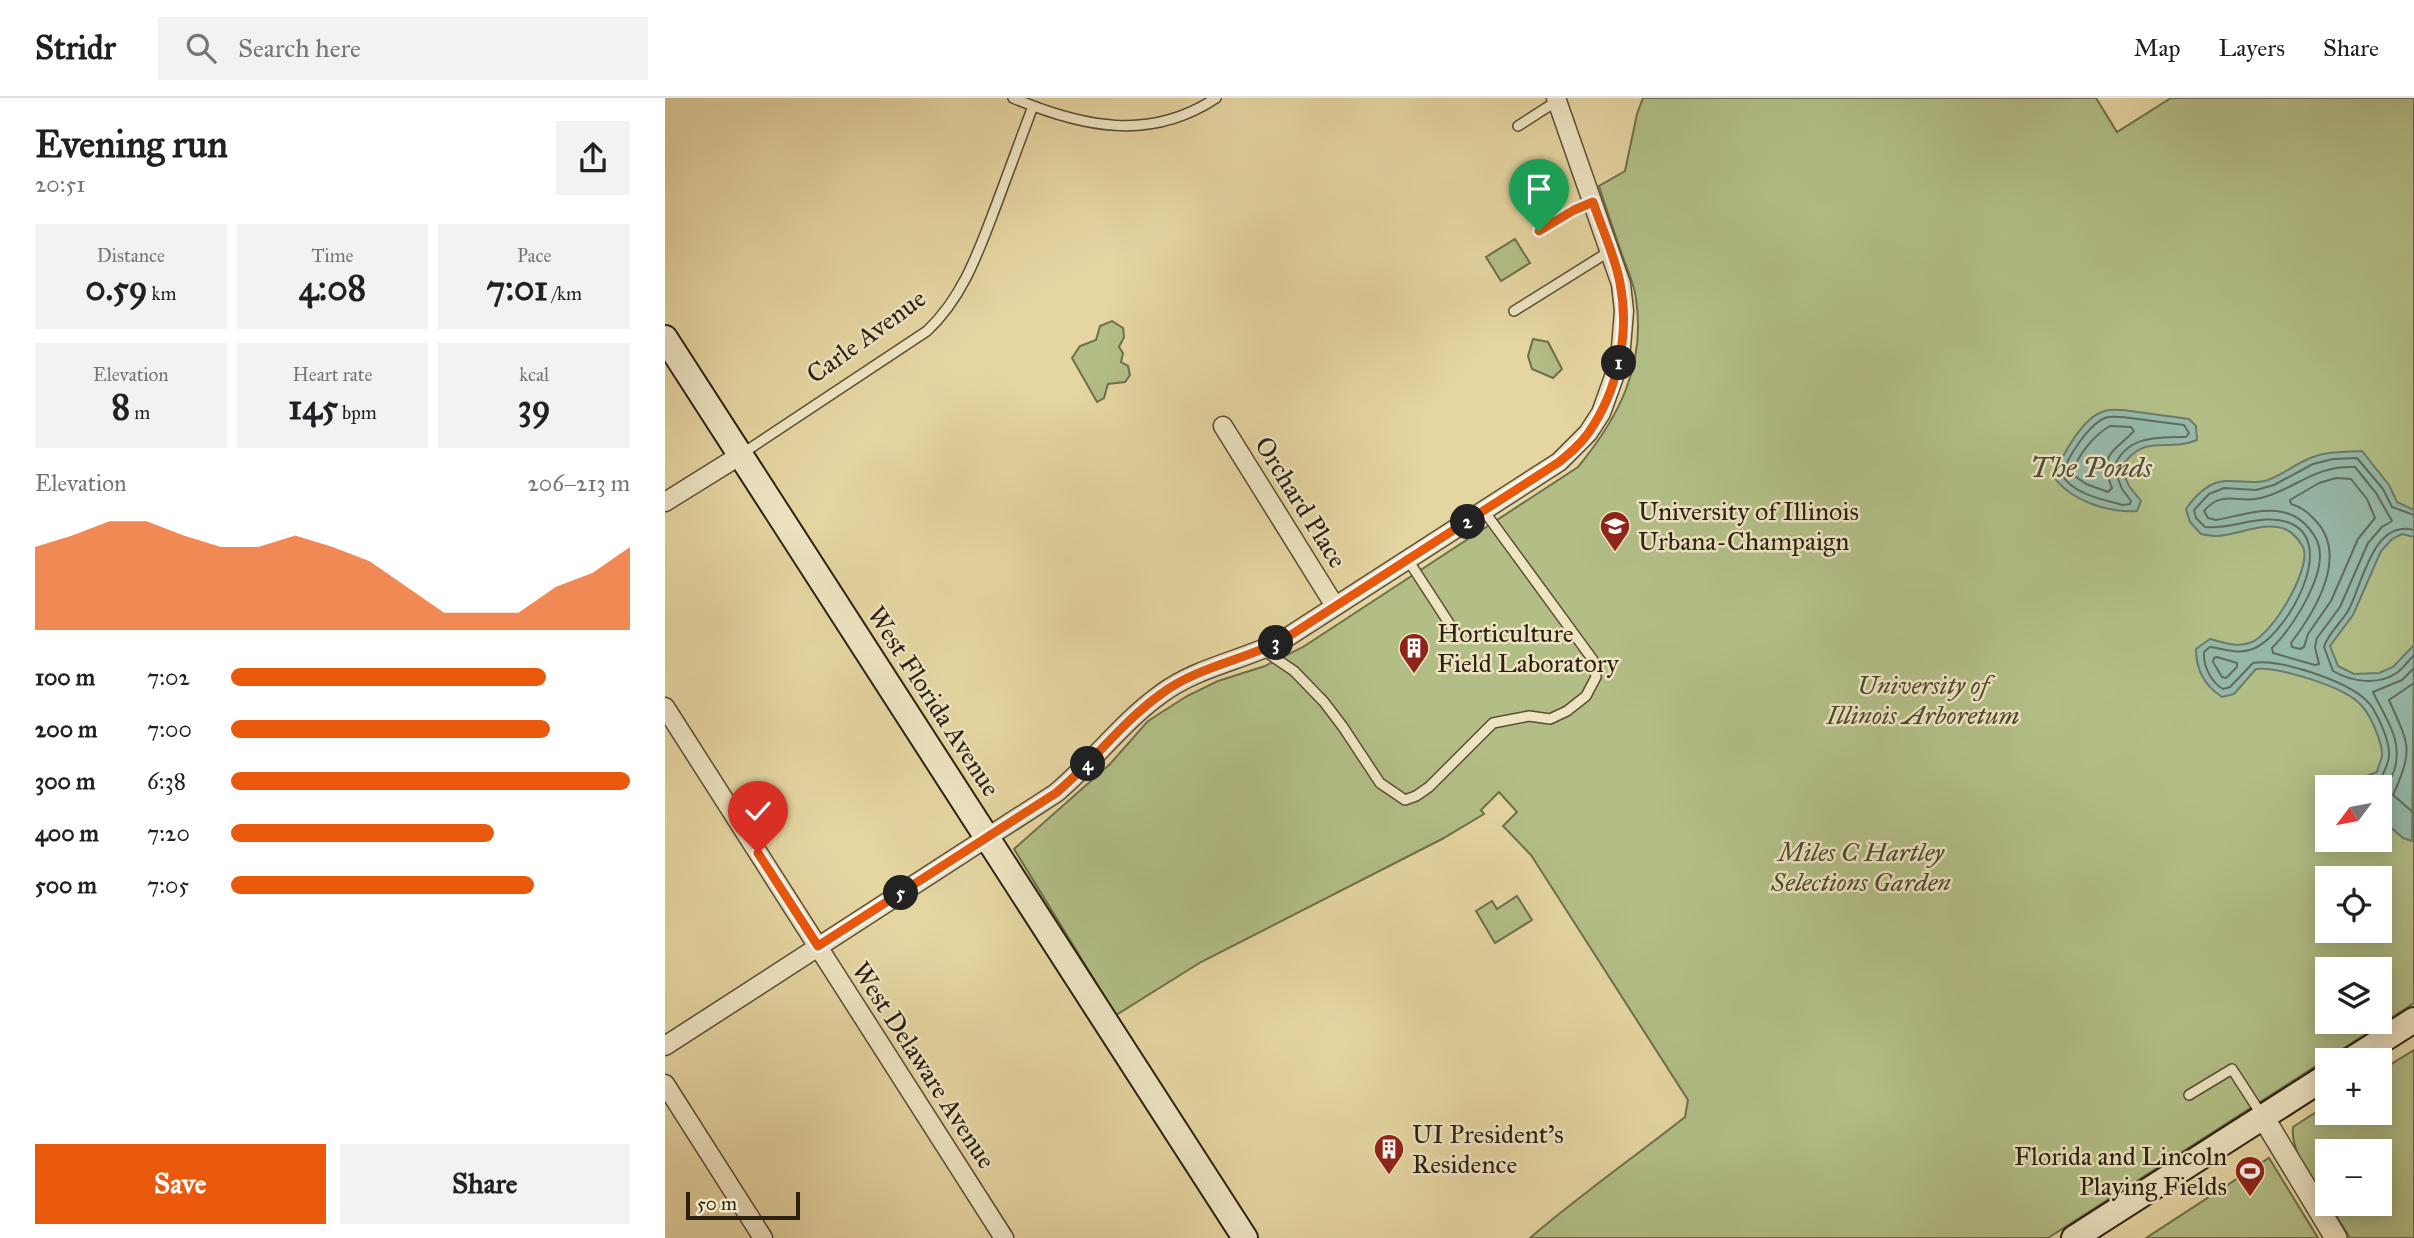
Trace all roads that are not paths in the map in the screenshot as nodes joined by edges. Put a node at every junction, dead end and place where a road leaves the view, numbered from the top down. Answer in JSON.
{"nodes":[{"id":1,"x":1013,"y":98,"type":"edge"},
{"id":2,"x":1216,"y":98,"type":"edge"},
{"id":3,"x":1556,"y":99,"type":"edge"},
{"id":4,"x":1033,"y":107,"type":"junction"},
{"id":5,"x":1518,"y":125,"type":"dead end"},
{"id":6,"x":1593,"y":202,"type":"junction"},
{"id":7,"x":1539,"y":231,"type":"dead end"},
{"id":8,"x":1610,"y":251,"type":"junction"},
{"id":9,"x":1514,"y":311,"type":"dead end"},
{"id":10,"x":665,"y":338,"type":"edge"},
{"id":11,"x":1223,"y":426,"type":"dead end"},
{"id":12,"x":739,"y":456,"type":"junction"},
{"id":13,"x":665,"y":502,"type":"edge"},
{"id":14,"x":1484,"y":511,"type":"junction"},
{"id":15,"x":1408,"y":559,"type":"junction"},
{"id":16,"x":1335,"y":606,"type":"junction"},
{"id":17,"x":1458,"y":637,"type":"dead end"},
{"id":18,"x":1263,"y":650,"type":"junction"},
{"id":19,"x":665,"y":707,"type":"edge"},
{"id":20,"x":987,"y":838,"type":"junction"},
{"id":21,"x":818,"y":946,"type":"junction"},
{"id":22,"x":2414,"y":1020,"type":"edge"},
{"id":23,"x":665,"y":1046,"type":"edge"},
{"id":24,"x":2370,"y":1048,"type":"edge"},
{"id":25,"x":665,"y":1084,"type":"edge"},
{"id":26,"x":2315,"y":1084,"type":"edge"},
{"id":27,"x":2189,"y":1095,"type":"dead end"},
{"id":28,"x":2263,"y":1117,"type":"junction"},
{"id":29,"x":763,"y":1238,"type":"edge"},
{"id":30,"x":1004,"y":1238,"type":"edge"},
{"id":31,"x":1245,"y":1238,"type":"edge"},
{"id":32,"x":2074,"y":1238,"type":"edge"},
{"id":33,"x":2336,"y":1238,"type":"edge"}],
"edges":[{"from":1,"to":4,"type":"lane"},
{"from":2,"to":4,"type":"lane"},
{"from":3,"to":5,"type":"lane"},
{"from":3,"to":6,"type":"street"},
{"from":4,"to":12,"type":"lane","name":"Carle Avenue"},
{"from":6,"to":7,"type":"lane"},
{"from":6,"to":8,"type":"street"},
{"from":8,"to":9,"type":"lane"},
{"from":8,"to":14,"type":"street"},
{"from":10,"to":12,"type":"main road","name":"West Florida Avenue"},
{"from":11,"to":16,"type":"street","name":"Orchard Place"},
{"from":12,"to":13,"type":"street","name":"Carle Avenue"},
{"from":12,"to":20,"type":"main road","name":"West Florida Avenue"},
{"from":14,"to":15,"type":"street"},
{"from":14,"to":18,"type":"lane"},
{"from":15,"to":16,"type":"street"},
{"from":15,"to":17,"type":"lane"},
{"from":16,"to":18,"type":"street"},
{"from":18,"to":20,"type":"street"},
{"from":19,"to":21,"type":"street","name":"West Delaware Avenue"},
{"from":20,"to":21,"type":"street"},
{"from":20,"to":31,"type":"main road","name":"West Florida Avenue"},
{"from":21,"to":23,"type":"street"},
{"from":21,"to":30,"type":"street","name":"West Delaware Avenue"},
{"from":22,"to":24,"type":"main road"},
{"from":25,"to":29,"type":"street"},
{"from":26,"to":28,"type":"main road"},
{"from":27,"to":28,"type":"lane"},
{"from":28,"to":32,"type":"main road"},
{"from":28,"to":33,"type":"street"}]}
